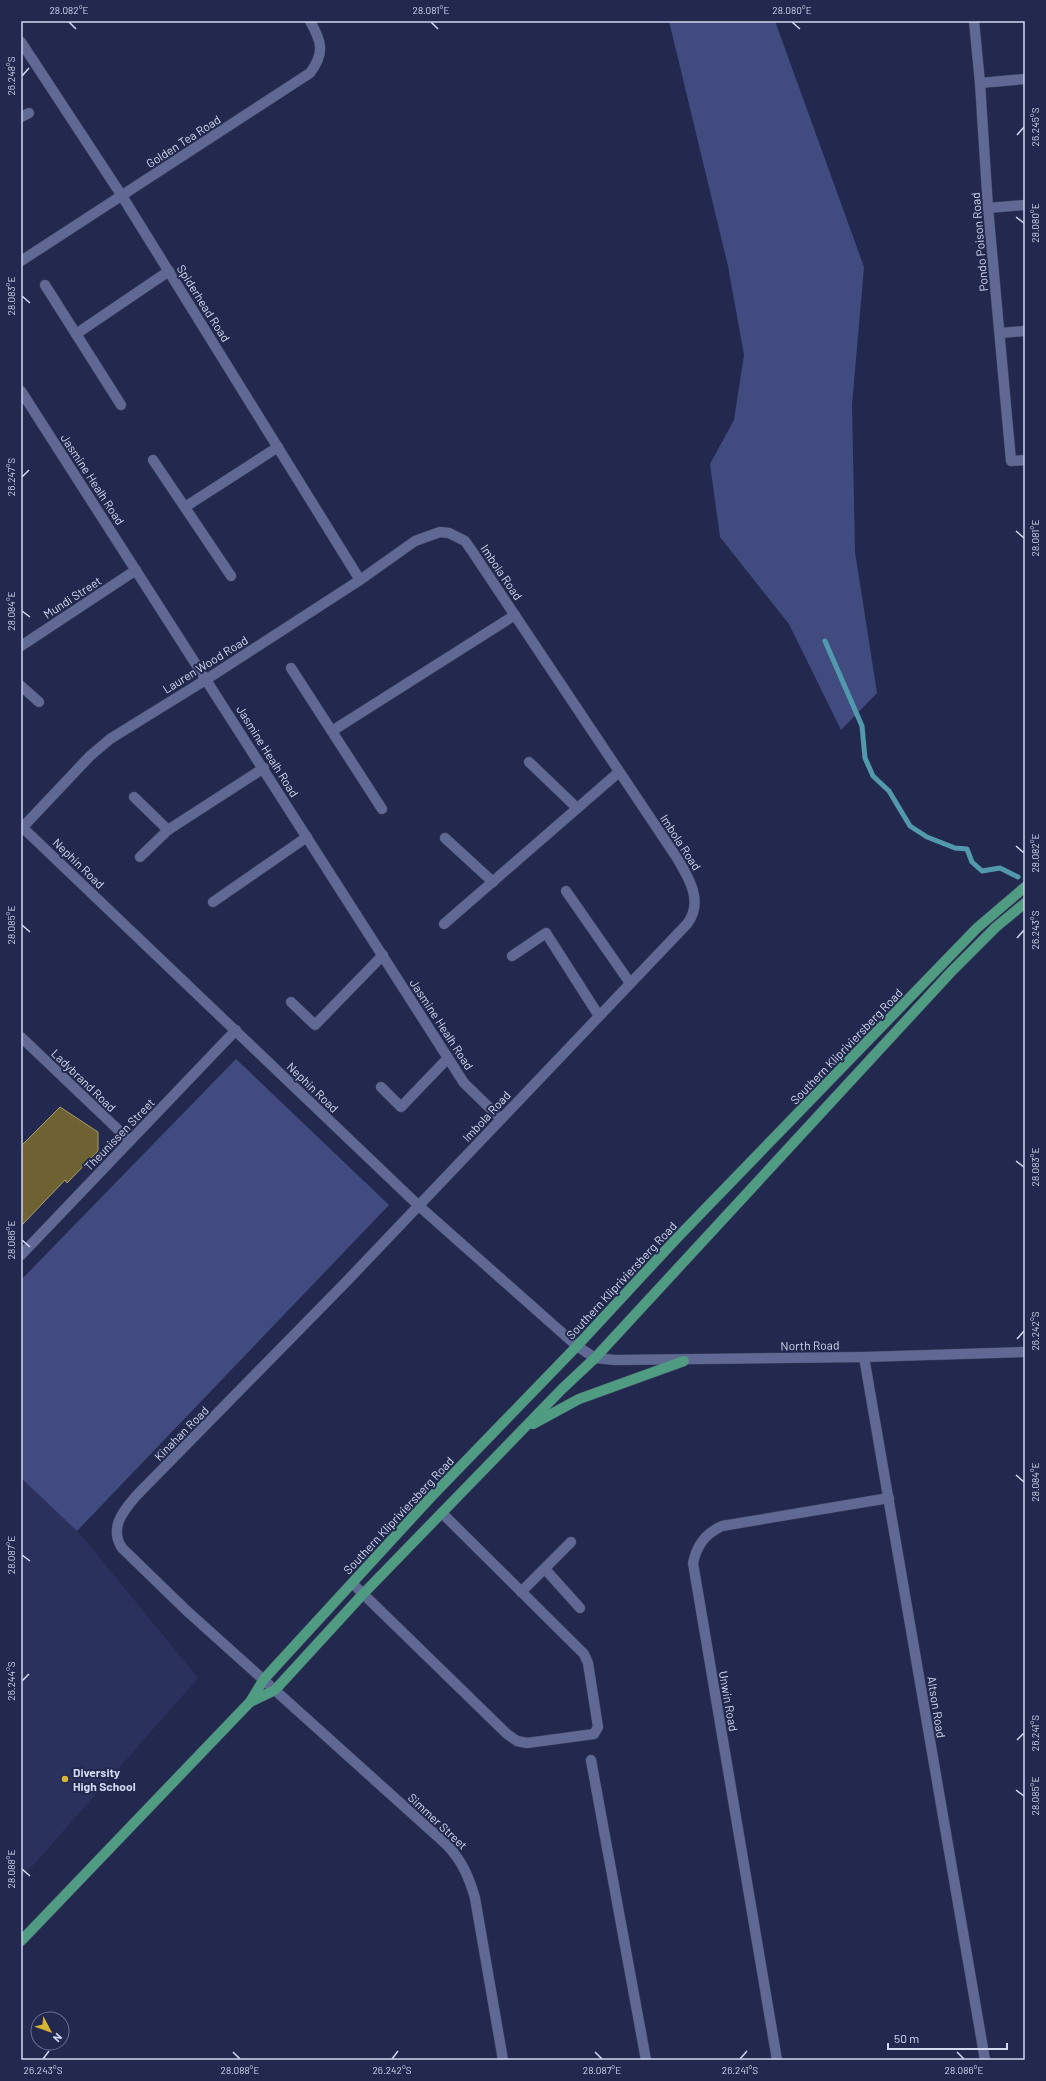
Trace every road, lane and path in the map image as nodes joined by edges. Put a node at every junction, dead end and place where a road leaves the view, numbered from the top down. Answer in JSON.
{"nodes":[{"id":1,"x":310,"y":21,"type":"edge"},
{"id":2,"x":974,"y":21,"type":"edge"},
{"id":3,"x":21,"y":42,"type":"edge"},
{"id":4,"x":1025,"y":79,"type":"edge"},
{"id":5,"x":980,"y":83,"type":"junction"},
{"id":6,"x":122,"y":196,"type":"junction"},
{"id":7,"x":1025,"y":205,"type":"edge"},
{"id":8,"x":988,"y":208,"type":"junction"},
{"id":9,"x":21,"y":261,"type":"edge"},
{"id":10,"x":169,"y":271,"type":"junction"},
{"id":11,"x":45,"y":285,"type":"dead end"},
{"id":12,"x":1025,"y":330,"type":"edge"},
{"id":13,"x":1001,"y":333,"type":"junction"},
{"id":14,"x":76,"y":334,"type":"junction"},
{"id":15,"x":21,"y":391,"type":"edge"},
{"id":16,"x":121,"y":405,"type":"dead end"},
{"id":17,"x":25,"y":407,"type":"edge"},
{"id":18,"x":278,"y":447,"type":"junction"},
{"id":19,"x":153,"y":460,"type":"dead end"},
{"id":20,"x":1025,"y":460,"type":"edge"},
{"id":21,"x":185,"y":507,"type":"junction"},
{"id":22,"x":415,"y":542,"type":"joint"},
{"id":23,"x":136,"y":570,"type":"junction"},
{"id":24,"x":231,"y":576,"type":"dead end"},
{"id":25,"x":360,"y":580,"type":"junction"},
{"id":26,"x":515,"y":615,"type":"junction"},
{"id":27,"x":21,"y":646,"type":"edge"},
{"id":28,"x":291,"y":668,"type":"dead end"},
{"id":29,"x":207,"y":679,"type":"junction"},
{"id":30,"x":21,"y":686,"type":"edge"},
{"id":31,"x":39,"y":702,"type":"dead end"},
{"id":32,"x":332,"y":731,"type":"junction"},
{"id":33,"x":529,"y":762,"type":"dead end"},
{"id":34,"x":264,"y":768,"type":"junction"},
{"id":35,"x":619,"y":772,"type":"junction"},
{"id":36,"x":134,"y":797,"type":"dead end"},
{"id":37,"x":577,"y":808,"type":"junction"},
{"id":38,"x":382,"y":809,"type":"dead end"},
{"id":39,"x":22,"y":827,"type":"edge"},
{"id":40,"x":168,"y":830,"type":"junction"},
{"id":41,"x":307,"y":836,"type":"junction"},
{"id":42,"x":445,"y":838,"type":"dead end"},
{"id":43,"x":140,"y":857,"type":"dead end"},
{"id":44,"x":492,"y":882,"type":"junction"},
{"id":45,"x":1025,"y":887,"type":"edge"},
{"id":46,"x":566,"y":891,"type":"dead end"},
{"id":47,"x":213,"y":902,"type":"dead end"},
{"id":48,"x":1025,"y":903,"type":"edge"},
{"id":49,"x":444,"y":924,"type":"dead end"},
{"id":50,"x":383,"y":955,"type":"junction"},
{"id":51,"x":512,"y":956,"type":"dead end"},
{"id":52,"x":630,"y":983,"type":"junction"},
{"id":53,"x":291,"y":1002,"type":"dead end"},
{"id":54,"x":600,"y":1016,"type":"junction"},
{"id":55,"x":236,"y":1030,"type":"junction"},
{"id":56,"x":21,"y":1037,"type":"edge"},
{"id":57,"x":448,"y":1058,"type":"junction"},
{"id":58,"x":381,"y":1087,"type":"dead end"},
{"id":59,"x":501,"y":1118,"type":"junction"},
{"id":60,"x":130,"y":1141,"type":"junction"},
{"id":61,"x":759,"y":1155,"type":"junction"},
{"id":62,"x":772,"y":1168,"type":"junction"},
{"id":63,"x":419,"y":1206,"type":"junction"},
{"id":64,"x":23,"y":1250,"type":"edge"},
{"id":65,"x":577,"y":1346,"type":"junction"},
{"id":66,"x":1025,"y":1352,"type":"edge"},
{"id":67,"x":864,"y":1357,"type":"junction"},
{"id":68,"x":595,"y":1358,"type":"junction"},
{"id":69,"x":684,"y":1360,"type":"junction"},
{"id":70,"x":516,"y":1438,"type":"junction"},
{"id":71,"x":889,"y":1498,"type":"junction"},
{"id":72,"x":442,"y":1514,"type":"junction"},
{"id":73,"x":571,"y":1542,"type":"dead end"},
{"id":74,"x":545,"y":1569,"type":"junction"},
{"id":75,"x":353,"y":1584,"type":"junction"},
{"id":76,"x":521,"y":1592,"type":"junction"},
{"id":77,"x":363,"y":1594,"type":"junction"},
{"id":78,"x":580,"y":1608,"type":"dead end"},
{"id":79,"x":264,"y":1679,"type":"junction"},
{"id":80,"x":275,"y":1690,"type":"junction"},
{"id":81,"x":250,"y":1702,"type":"junction"},
{"id":82,"x":591,"y":1760,"type":"dead end"},
{"id":83,"x":21,"y":1942,"type":"edge"},
{"id":84,"x":503,"y":2060,"type":"edge"},
{"id":85,"x":646,"y":2060,"type":"edge"},
{"id":86,"x":777,"y":2060,"type":"edge"},
{"id":87,"x":985,"y":2060,"type":"edge"}],
"edges":[{"from":1,"to":6,"type":"street","name":"Golden Tea Road"},
{"from":2,"to":5,"type":"street","name":"Pondo Poison Road"},
{"from":3,"to":6,"type":"street","name":"Spiderhead Road"},
{"from":4,"to":5,"type":"street"},
{"from":5,"to":8,"type":"street","name":"Pondo Poison Road"},
{"from":6,"to":9,"type":"street","name":"Golden Tea Road"},
{"from":6,"to":10,"type":"street","name":"Spiderhead Road"},
{"from":7,"to":8,"type":"street"},
{"from":8,"to":13,"type":"street","name":"Pondo Poison Road"},
{"from":10,"to":14,"type":"street"},
{"from":10,"to":18,"type":"street","name":"Spiderhead Road"},
{"from":11,"to":14,"type":"street"},
{"from":12,"to":13,"type":"street"},
{"from":13,"to":20,"type":"street","name":"Pondo Poison Road"},
{"from":14,"to":16,"type":"street"},
{"from":15,"to":17,"type":"street","name":"Jasmine Healh Road"},
{"from":17,"to":23,"type":"street","name":"Jasmine Healh Road"},
{"from":18,"to":21,"type":"street"},
{"from":18,"to":25,"type":"street","name":"Spiderhead Road"},
{"from":19,"to":21,"type":"street"},
{"from":21,"to":24,"type":"street"},
{"from":22,"to":25,"type":"street","name":"Lauren Wood Road"},
{"from":22,"to":26,"type":"street","name":"Imbola Road"},
{"from":23,"to":27,"type":"street","name":"Mundi Street"},
{"from":23,"to":29,"type":"street","name":"Jasmine Healh Road"},
{"from":25,"to":29,"type":"street","name":"Lauren Wood Road"},
{"from":26,"to":32,"type":"street"},
{"from":26,"to":35,"type":"street","name":"Imbola Road"},
{"from":28,"to":32,"type":"street"},
{"from":29,"to":34,"type":"street","name":"Jasmine Healh Road"},
{"from":29,"to":39,"type":"street","name":"Lauren Wood Road"},
{"from":30,"to":31,"type":"street"},
{"from":32,"to":38,"type":"street"},
{"from":33,"to":37,"type":"street"},
{"from":34,"to":40,"type":"street"},
{"from":34,"to":41,"type":"street","name":"Jasmine Healh Road"},
{"from":35,"to":37,"type":"street"},
{"from":35,"to":52,"type":"street","name":"Imbola Road"},
{"from":36,"to":40,"type":"street"},
{"from":37,"to":44,"type":"street"},
{"from":39,"to":55,"type":"street","name":"Nephin Road"},
{"from":40,"to":43,"type":"street"},
{"from":41,"to":47,"type":"street"},
{"from":41,"to":50,"type":"street","name":"Jasmine Healh Road"},
{"from":42,"to":44,"type":"street"},
{"from":44,"to":49,"type":"street"},
{"from":45,"to":61,"type":"main road","name":"Southern Klipriviersberg Road"},
{"from":46,"to":52,"type":"street"},
{"from":48,"to":62,"type":"main road","name":"Southern Klipriviersberg Road"},
{"from":50,"to":53,"type":"street"},
{"from":50,"to":57,"type":"street","name":"Jasmine Healh Road"},
{"from":51,"to":54,"type":"street"},
{"from":52,"to":54,"type":"street","name":"Imbola Road"},
{"from":54,"to":59,"type":"street","name":"Imbola Road"},
{"from":55,"to":60,"type":"street","name":"Theunissen Street"},
{"from":55,"to":63,"type":"street","name":"Nephin Road"},
{"from":56,"to":60,"type":"street","name":"Ladybrand Road"},
{"from":57,"to":58,"type":"street"},
{"from":57,"to":59,"type":"street","name":"Jasmine Healh Road"},
{"from":59,"to":63,"type":"street","name":"Imbola Road"},
{"from":60,"to":64,"type":"street","name":"Theunissen Street"},
{"from":61,"to":62,"type":"main road"},
{"from":61,"to":65,"type":"main road","name":"Southern Klipriviersberg Road"},
{"from":62,"to":68,"type":"main road","name":"Southern Klipriviersberg Road"},
{"from":63,"to":65,"type":"street","name":"Nephin Road"},
{"from":63,"to":79,"type":"street","name":"Kinahan Road"},
{"from":65,"to":68,"type":"street","name":"Nephin Road"},
{"from":65,"to":75,"type":"main road","name":"Southern Klipriviersberg Road"},
{"from":66,"to":67,"type":"street","name":"North Road"},
{"from":67,"to":69,"type":"street","name":"North Road"},
{"from":67,"to":71,"type":"street","name":"Altson Road"},
{"from":68,"to":69,"type":"street","name":"North Road"},
{"from":68,"to":70,"type":"main road","name":"Southern Klipriviersberg Road"},
{"from":69,"to":70,"type":"main road"},
{"from":70,"to":72,"type":"main road","name":"Southern Klipriviersberg Road"},
{"from":71,"to":86,"type":"street","name":"Unwin Road"},
{"from":71,"to":87,"type":"street","name":"Altson Road"},
{"from":72,"to":76,"type":"street"},
{"from":72,"to":77,"type":"main road","name":"Southern Klipriviersberg Road"},
{"from":73,"to":74,"type":"street"},
{"from":74,"to":76,"type":"street"},
{"from":74,"to":78,"type":"street"},
{"from":75,"to":77,"type":"street"},
{"from":75,"to":79,"type":"main road","name":"Southern Klipriviersberg Road"},
{"from":76,"to":77,"type":"street"},
{"from":77,"to":80,"type":"main road","name":"Southern Klipriviersberg Road"},
{"from":79,"to":80,"type":"street","name":"Simmer Street"},
{"from":79,"to":81,"type":"main road","name":"Southern Klipriviersberg Road"},
{"from":80,"to":81,"type":"main road","name":"Southern Klipriviersberg Road"},
{"from":80,"to":84,"type":"street","name":"Simmer Street"},
{"from":81,"to":83,"type":"main road","name":"Southern Klipriviersberg Road"},
{"from":82,"to":85,"type":"street"}]}
